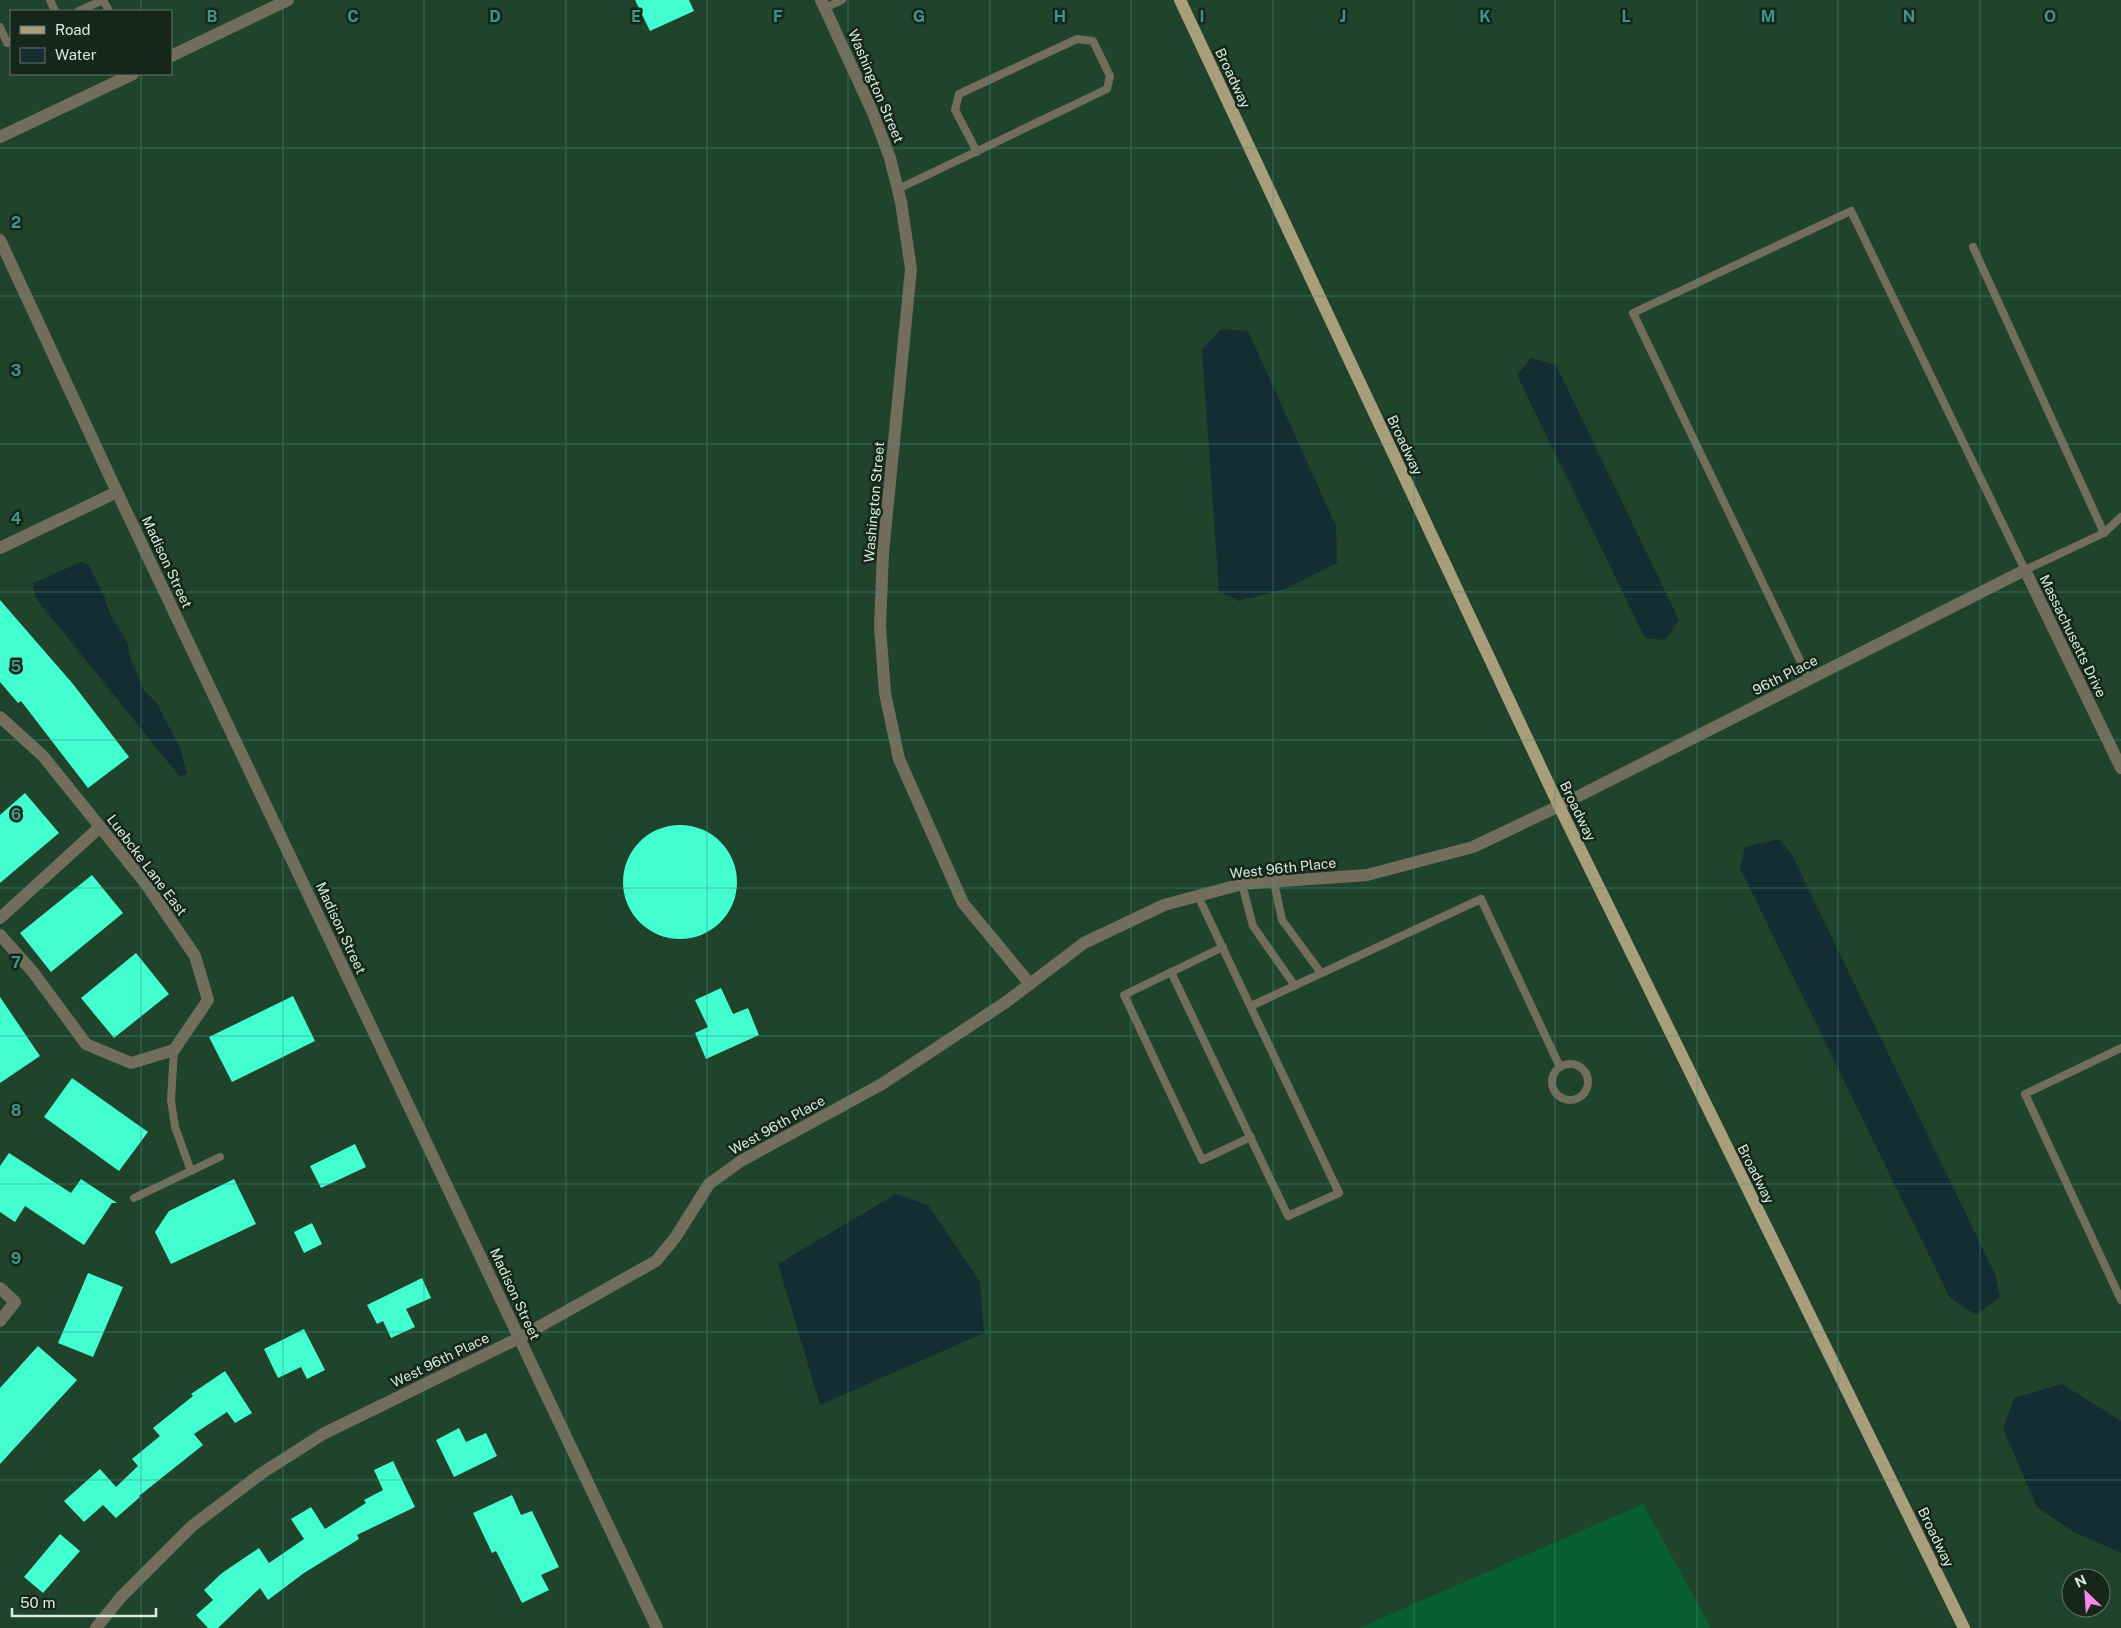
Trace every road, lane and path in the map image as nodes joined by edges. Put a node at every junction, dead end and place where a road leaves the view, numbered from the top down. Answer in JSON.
{"nodes":[{"id":1,"x":103,"y":0,"type":"edge"},
{"id":2,"x":288,"y":0,"type":"edge"},
{"id":3,"x":842,"y":0,"type":"edge"},
{"id":4,"x":1180,"y":0,"type":"edge"},
{"id":5,"x":823,"y":4,"type":"edge"},
{"id":6,"x":81,"y":10,"type":"edge"},
{"id":7,"x":0,"y":27,"type":"edge"},
{"id":8,"x":10,"y":42,"type":"edge"},
{"id":9,"x":172,"y":56,"type":"edge"},
{"id":10,"x":131,"y":75,"type":"edge"},
{"id":11,"x":0,"y":137,"type":"edge"},
{"id":12,"x":976,"y":152,"type":"junction"},
{"id":13,"x":898,"y":190,"type":"junction"},
{"id":14,"x":0,"y":240,"type":"edge"},
{"id":15,"x":1973,"y":247,"type":"dead end"},
{"id":16,"x":117,"y":492,"type":"junction"},
{"id":17,"x":2121,"y":517,"type":"edge"},
{"id":18,"x":2104,"y":533,"type":"junction"},
{"id":19,"x":0,"y":548,"type":"edge"},
{"id":20,"x":2024,"y":570,"type":"junction"},
{"id":21,"x":1809,"y":679,"type":"junction"},
{"id":22,"x":0,"y":717,"type":"edge"},
{"id":23,"x":2121,"y":768,"type":"edge"},
{"id":24,"x":1559,"y":806,"type":"junction"},
{"id":25,"x":100,"y":827,"type":"junction"},
{"id":26,"x":1274,"y":882,"type":"junction"},
{"id":27,"x":1242,"y":884,"type":"junction"},
{"id":28,"x":1198,"y":896,"type":"junction"},
{"id":29,"x":0,"y":918,"type":"edge"},
{"id":30,"x":0,"y":935,"type":"edge"},
{"id":31,"x":1223,"y":947,"type":"junction"},
{"id":32,"x":1171,"y":972,"type":"junction"},
{"id":33,"x":1320,"y":973,"type":"junction"},
{"id":34,"x":1030,"y":984,"type":"junction"},
{"id":35,"x":1294,"y":986,"type":"junction"},
{"id":36,"x":1250,"y":1006,"type":"junction"},
{"id":37,"x":2121,"y":1048,"type":"edge"},
{"id":38,"x":174,"y":1050,"type":"junction"},
{"id":39,"x":1560,"y":1067,"type":"junction"},
{"id":40,"x":1251,"y":1137,"type":"junction"},
{"id":41,"x":220,"y":1157,"type":"dead end"},
{"id":42,"x":190,"y":1171,"type":"junction"},
{"id":43,"x":134,"y":1198,"type":"dead end"},
{"id":44,"x":0,"y":1288,"type":"edge"},
{"id":45,"x":2121,"y":1300,"type":"edge"},
{"id":46,"x":0,"y":1321,"type":"edge"},
{"id":47,"x":520,"y":1338,"type":"junction"},
{"id":48,"x":96,"y":1628,"type":"edge"},
{"id":49,"x":657,"y":1628,"type":"edge"},
{"id":50,"x":1964,"y":1628,"type":"edge"}],
"edges":[{"from":1,"to":6,"type":"lane"},
{"from":2,"to":9,"type":"street"},
{"from":3,"to":5,"type":"lane"},
{"from":4,"to":24,"type":"main road","name":"Broadway"},
{"from":5,"to":13,"type":"street","name":"Washington Street"},
{"from":7,"to":8,"type":"lane"},
{"from":10,"to":11,"type":"street"},
{"from":12,"to":12,"type":"lane"},
{"from":12,"to":13,"type":"lane"},
{"from":13,"to":34,"type":"street","name":"Washington Street"},
{"from":14,"to":16,"type":"street","name":"Madison Street"},
{"from":15,"to":18,"type":"lane"},
{"from":16,"to":19,"type":"street"},
{"from":16,"to":47,"type":"street","name":"Madison Street"},
{"from":17,"to":18,"type":"lane"},
{"from":18,"to":20,"type":"lane"},
{"from":20,"to":21,"type":"street","name":"96th Place"},
{"from":20,"to":21,"type":"lane"},
{"from":20,"to":23,"type":"street","name":"Massachusetts Drive"},
{"from":21,"to":24,"type":"street","name":"96th Place"},
{"from":22,"to":25,"type":"street","name":"Luebcke Lane East"},
{"from":24,"to":26,"type":"street","name":"West 96th Place"},
{"from":24,"to":50,"type":"main road","name":"Broadway"},
{"from":25,"to":29,"type":"street"},
{"from":25,"to":38,"type":"street","name":"Luebcke Lane East"},
{"from":26,"to":27,"type":"street","name":"West 96th Place"},
{"from":26,"to":33,"type":"lane"},
{"from":27,"to":28,"type":"street","name":"West 96th Place"},
{"from":27,"to":35,"type":"lane"},
{"from":28,"to":31,"type":"lane"},
{"from":28,"to":34,"type":"street","name":"West 96th Place"},
{"from":30,"to":38,"type":"street"},
{"from":31,"to":32,"type":"lane"},
{"from":31,"to":36,"type":"lane"},
{"from":32,"to":40,"type":"lane"},
{"from":32,"to":40,"type":"lane"},
{"from":33,"to":35,"type":"lane"},
{"from":33,"to":39,"type":"lane"},
{"from":34,"to":47,"type":"street","name":"West 96th Place"},
{"from":35,"to":36,"type":"lane"},
{"from":36,"to":40,"type":"lane"},
{"from":37,"to":45,"type":"lane"},
{"from":38,"to":42,"type":"lane"},
{"from":39,"to":39,"type":"lane"},
{"from":41,"to":42,"type":"lane"},
{"from":42,"to":43,"type":"lane"},
{"from":44,"to":46,"type":"street"},
{"from":47,"to":48,"type":"street","name":"West 96th Place"},
{"from":47,"to":49,"type":"street","name":"Madison Street"}]}
